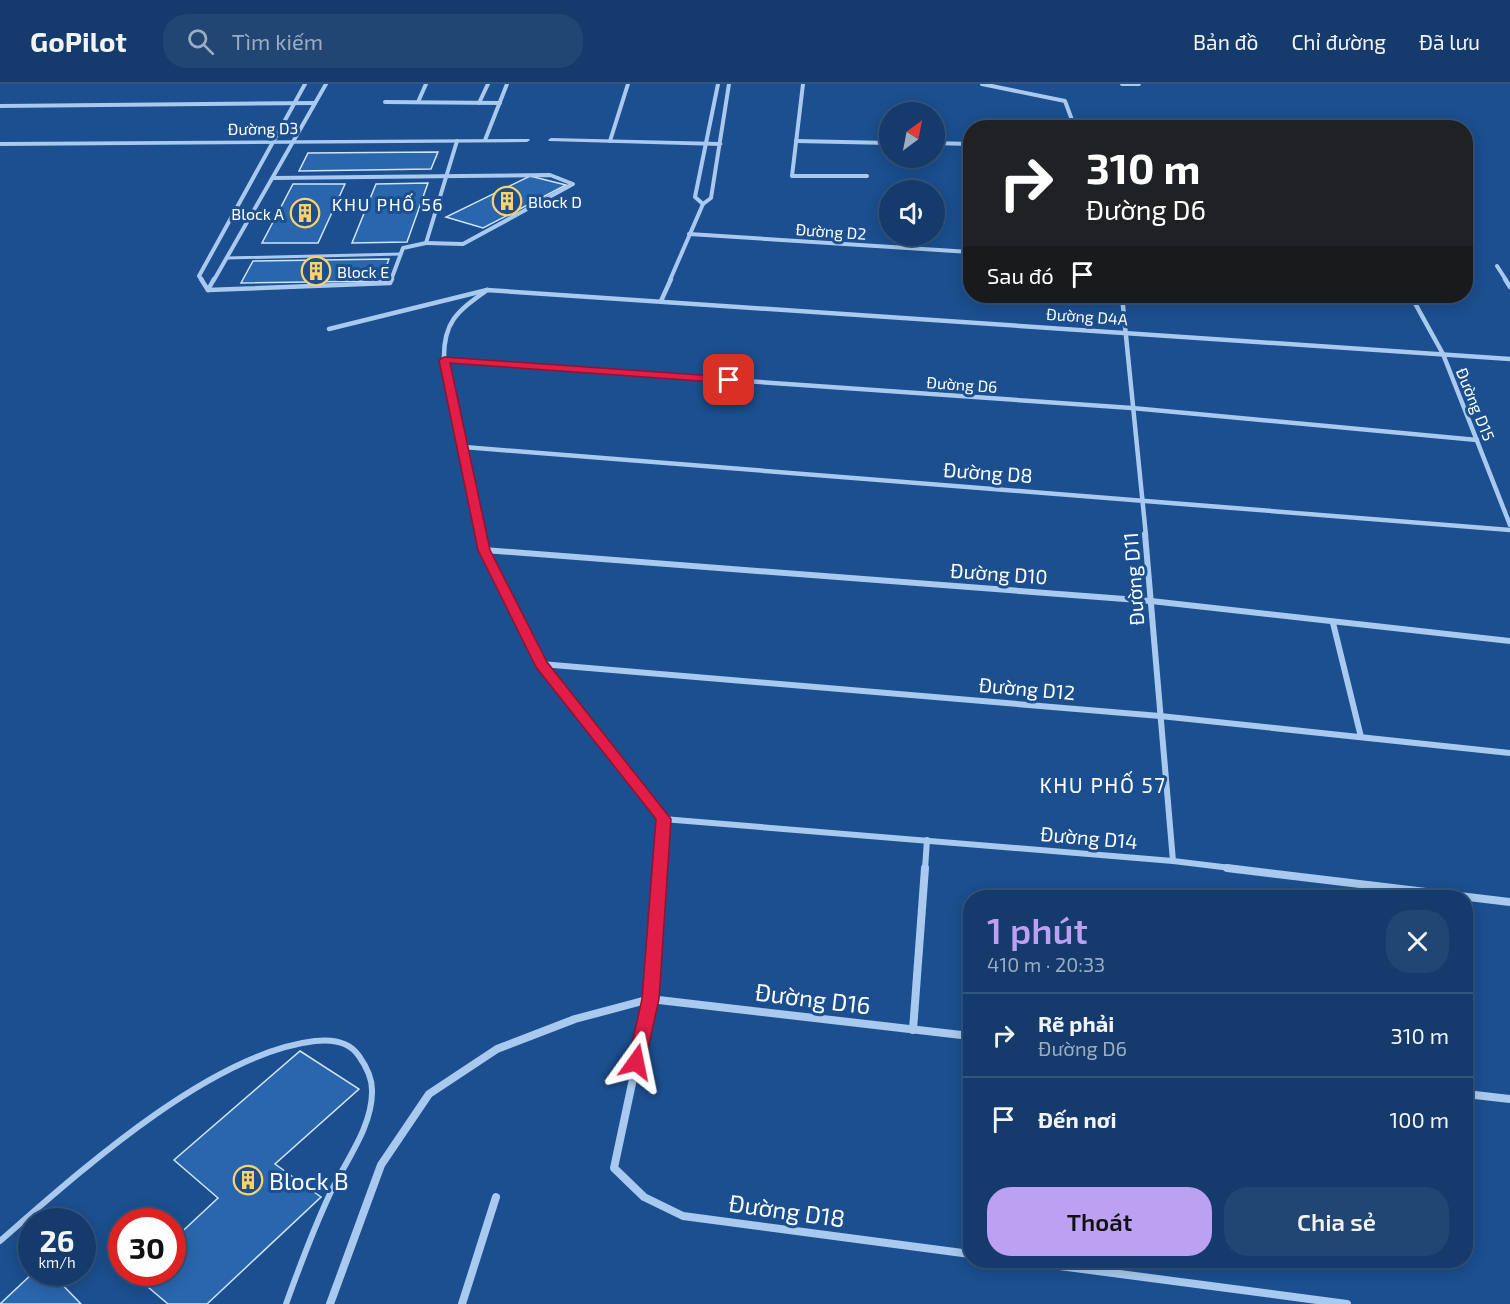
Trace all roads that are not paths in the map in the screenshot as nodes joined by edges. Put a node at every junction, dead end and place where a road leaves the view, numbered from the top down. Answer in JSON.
{"nodes":[{"id":1,"x":305,"y":84,"type":"edge"},
{"id":2,"x":326,"y":84,"type":"edge"},
{"id":3,"x":426,"y":84,"type":"edge"},
{"id":4,"x":488,"y":84,"type":"edge"},
{"id":5,"x":507,"y":84,"type":"edge"},
{"id":6,"x":628,"y":84,"type":"edge"},
{"id":7,"x":718,"y":84,"type":"edge"},
{"id":8,"x":729,"y":84,"type":"edge"},
{"id":9,"x":803,"y":84,"type":"edge"},
{"id":10,"x":982,"y":84,"type":"edge"},
{"id":11,"x":1122,"y":84,"type":"edge"},
{"id":12,"x":1139,"y":84,"type":"edge"},
{"id":13,"x":385,"y":102,"type":"dead end"},
{"id":14,"x":418,"y":102,"type":"junction"},
{"id":15,"x":315,"y":103,"type":"junction"},
{"id":16,"x":480,"y":103,"type":"junction"},
{"id":17,"x":500,"y":103,"type":"junction"},
{"id":18,"x":293,"y":104,"type":"junction"},
{"id":19,"x":0,"y":106,"type":"edge"},
{"id":20,"x":1072,"y":120,"type":"edge"},
{"id":21,"x":485,"y":140,"type":"junction"},
{"id":22,"x":527,"y":140,"type":"dead end"},
{"id":23,"x":551,"y":140,"type":"dead end"},
{"id":24,"x":294,"y":141,"type":"junction"},
{"id":25,"x":457,"y":141,"type":"junction"},
{"id":26,"x":610,"y":141,"type":"junction"},
{"id":27,"x":796,"y":141,"type":"junction"},
{"id":28,"x":273,"y":142,"type":"junction"},
{"id":29,"x":879,"y":142,"type":"edge"},
{"id":30,"x":708,"y":143,"type":"junction"},
{"id":31,"x":945,"y":143,"type":"edge"},
{"id":32,"x":0,"y":144,"type":"edge"},
{"id":33,"x":720,"y":144,"type":"junction"},
{"id":34,"x":963,"y":144,"type":"edge"},
{"id":35,"x":448,"y":175,"type":"junction"},
{"id":36,"x":867,"y":176,"type":"dead end"},
{"id":37,"x":273,"y":178,"type":"junction"},
{"id":38,"x":703,"y":204,"type":"junction"},
{"id":39,"x":690,"y":234,"type":"junction"},
{"id":40,"x":426,"y":243,"type":"junction"},
{"id":41,"x":963,"y":252,"type":"edge"},
{"id":42,"x":401,"y":254,"type":"junction"},
{"id":43,"x":227,"y":258,"type":"junction"},
{"id":44,"x":1497,"y":266,"type":"dead end"},
{"id":45,"x":1510,"y":287,"type":"edge"},
{"id":46,"x":208,"y":290,"type":"junction"},
{"id":47,"x":487,"y":290,"type":"junction"},
{"id":48,"x":661,"y":301,"type":"junction"},
{"id":49,"x":1123,"y":303,"type":"edge"},
{"id":50,"x":1415,"y":303,"type":"edge"},
{"id":51,"x":329,"y":329,"type":"dead end"},
{"id":52,"x":1126,"y":331,"type":"junction"},
{"id":53,"x":1443,"y":354,"type":"junction"},
{"id":54,"x":1510,"y":359,"type":"edge"},
{"id":55,"x":444,"y":360,"type":"junction"},
{"id":56,"x":1132,"y":408,"type":"junction"},
{"id":57,"x":1478,"y":440,"type":"junction"},
{"id":58,"x":464,"y":447,"type":"junction"},
{"id":59,"x":1144,"y":499,"type":"junction"},
{"id":60,"x":1510,"y":525,"type":"edge"},
{"id":61,"x":1510,"y":530,"type":"edge"},
{"id":62,"x":484,"y":550,"type":"junction"},
{"id":63,"x":1152,"y":601,"type":"junction"},
{"id":64,"x":1333,"y":623,"type":"junction"},
{"id":65,"x":1510,"y":641,"type":"edge"},
{"id":66,"x":541,"y":664,"type":"junction"},
{"id":67,"x":1160,"y":716,"type":"junction"},
{"id":68,"x":1361,"y":737,"type":"junction"},
{"id":69,"x":1510,"y":753,"type":"edge"},
{"id":70,"x":663,"y":819,"type":"junction"},
{"id":71,"x":927,"y":840,"type":"junction"},
{"id":72,"x":1173,"y":861,"type":"junction"},
{"id":73,"x":1411,"y":890,"type":"edge"},
{"id":74,"x":1473,"y":897,"type":"edge"},
{"id":75,"x":1510,"y":902,"type":"edge"},
{"id":76,"x":650,"y":999,"type":"junction"},
{"id":77,"x":914,"y":1030,"type":"junction"},
{"id":78,"x":963,"y":1035,"type":"edge"},
{"id":79,"x":1473,"y":1095,"type":"edge"},
{"id":80,"x":1510,"y":1099,"type":"edge"},
{"id":81,"x":496,"y":1197,"type":"dead end"},
{"id":82,"x":0,"y":1241,"type":"edge"},
{"id":83,"x":963,"y":1253,"type":"edge"},
{"id":84,"x":1075,"y":1268,"type":"edge"},
{"id":85,"x":286,"y":1304,"type":"edge"},
{"id":86,"x":330,"y":1304,"type":"edge"},
{"id":87,"x":462,"y":1304,"type":"edge"},
{"id":88,"x":1347,"y":1304,"type":"edge"}],
"edges":[{"from":1,"to":18,"type":"street"},
{"from":2,"to":15,"type":"street"},
{"from":3,"to":14,"type":"street"},
{"from":4,"to":16,"type":"street"},
{"from":5,"to":17,"type":"street"},
{"from":6,"to":26,"type":"street"},
{"from":7,"to":30,"type":"street"},
{"from":8,"to":33,"type":"street"},
{"from":9,"to":27,"type":"street"},
{"from":10,"to":20,"type":"street"},
{"from":11,"to":12,"type":"street"},
{"from":13,"to":14,"type":"street"},
{"from":14,"to":16,"type":"street"},
{"from":15,"to":18,"type":"street"},
{"from":15,"to":24,"type":"street"},
{"from":16,"to":17,"type":"street"},
{"from":17,"to":21,"type":"street"},
{"from":18,"to":19,"type":"street"},
{"from":18,"to":28,"type":"street"},
{"from":21,"to":22,"type":"street","name":"Đường D3"},
{"from":21,"to":25,"type":"street","name":"Đường D3"},
{"from":23,"to":26,"type":"street"},
{"from":24,"to":25,"type":"street","name":"Đường D3"},
{"from":24,"to":28,"type":"street","name":"Đường D3"},
{"from":24,"to":37,"type":"street"},
{"from":25,"to":35,"type":"street"},
{"from":26,"to":30,"type":"street"},
{"from":27,"to":29,"type":"street"},
{"from":27,"to":36,"type":"street"},
{"from":28,"to":32,"type":"street","name":"Đường D3"},
{"from":28,"to":46,"type":"street"},
{"from":30,"to":33,"type":"street"},
{"from":30,"to":38,"type":"street"},
{"from":31,"to":34,"type":"street"},
{"from":33,"to":38,"type":"street"},
{"from":35,"to":37,"type":"street"},
{"from":35,"to":40,"type":"street"},
{"from":35,"to":40,"type":"street"},
{"from":37,"to":43,"type":"street"},
{"from":38,"to":39,"type":"street"},
{"from":39,"to":41,"type":"street","name":"Đường D2"},
{"from":39,"to":48,"type":"street"},
{"from":40,"to":42,"type":"street"},
{"from":42,"to":43,"type":"lane"},
{"from":42,"to":46,"type":"street"},
{"from":43,"to":46,"type":"street"},
{"from":44,"to":45,"type":"street"},
{"from":47,"to":48,"type":"street","name":"Đường D4A"},
{"from":47,"to":51,"type":"street","name":"Đường D4A"},
{"from":47,"to":55,"type":"street"},
{"from":48,"to":52,"type":"street","name":"Đường D4A"},
{"from":49,"to":52,"type":"street","name":"Đường D11"},
{"from":50,"to":53,"type":"street","name":"Đường D15"},
{"from":52,"to":53,"type":"street","name":"Đường D4A"},
{"from":52,"to":56,"type":"street","name":"Đường D11"},
{"from":53,"to":54,"type":"street","name":"Đường D4A"},
{"from":53,"to":57,"type":"street","name":"Đường D15"},
{"from":55,"to":56,"type":"street","name":"Đường D6"},
{"from":55,"to":58,"type":"street"},
{"from":56,"to":57,"type":"street","name":"Đường D6"},
{"from":56,"to":59,"type":"street","name":"Đường D11"},
{"from":57,"to":60,"type":"street","name":"Đường D15"},
{"from":58,"to":59,"type":"street","name":"Đường D8"},
{"from":58,"to":62,"type":"street"},
{"from":59,"to":61,"type":"street","name":"Đường D8"},
{"from":59,"to":63,"type":"street","name":"Đường D11"},
{"from":62,"to":63,"type":"street","name":"Đường D10"},
{"from":62,"to":66,"type":"street"},
{"from":63,"to":64,"type":"street","name":"Đường D10"},
{"from":63,"to":67,"type":"street","name":"Đường D11"},
{"from":64,"to":65,"type":"street","name":"Đường D10"},
{"from":64,"to":68,"type":"street"},
{"from":66,"to":67,"type":"street","name":"Đường D12"},
{"from":66,"to":70,"type":"street"},
{"from":67,"to":68,"type":"street","name":"Đường D12"},
{"from":67,"to":72,"type":"street","name":"Đường D11"},
{"from":68,"to":69,"type":"street","name":"Đường D12"},
{"from":70,"to":71,"type":"street","name":"Đường D14"},
{"from":70,"to":76,"type":"street"},
{"from":71,"to":72,"type":"street","name":"Đường D14"},
{"from":71,"to":77,"type":"street"},
{"from":72,"to":73,"type":"street","name":"Đường D14"},
{"from":74,"to":75,"type":"street","name":"Đường D14"},
{"from":76,"to":77,"type":"street","name":"Đường D16"},
{"from":76,"to":83,"type":"street","name":"Đường D18"},
{"from":76,"to":86,"type":"street"},
{"from":77,"to":78,"type":"street","name":"Đường D16"},
{"from":79,"to":80,"type":"street"},
{"from":81,"to":87,"type":"street"},
{"from":82,"to":85,"type":"lane"},
{"from":84,"to":88,"type":"street"}]}
